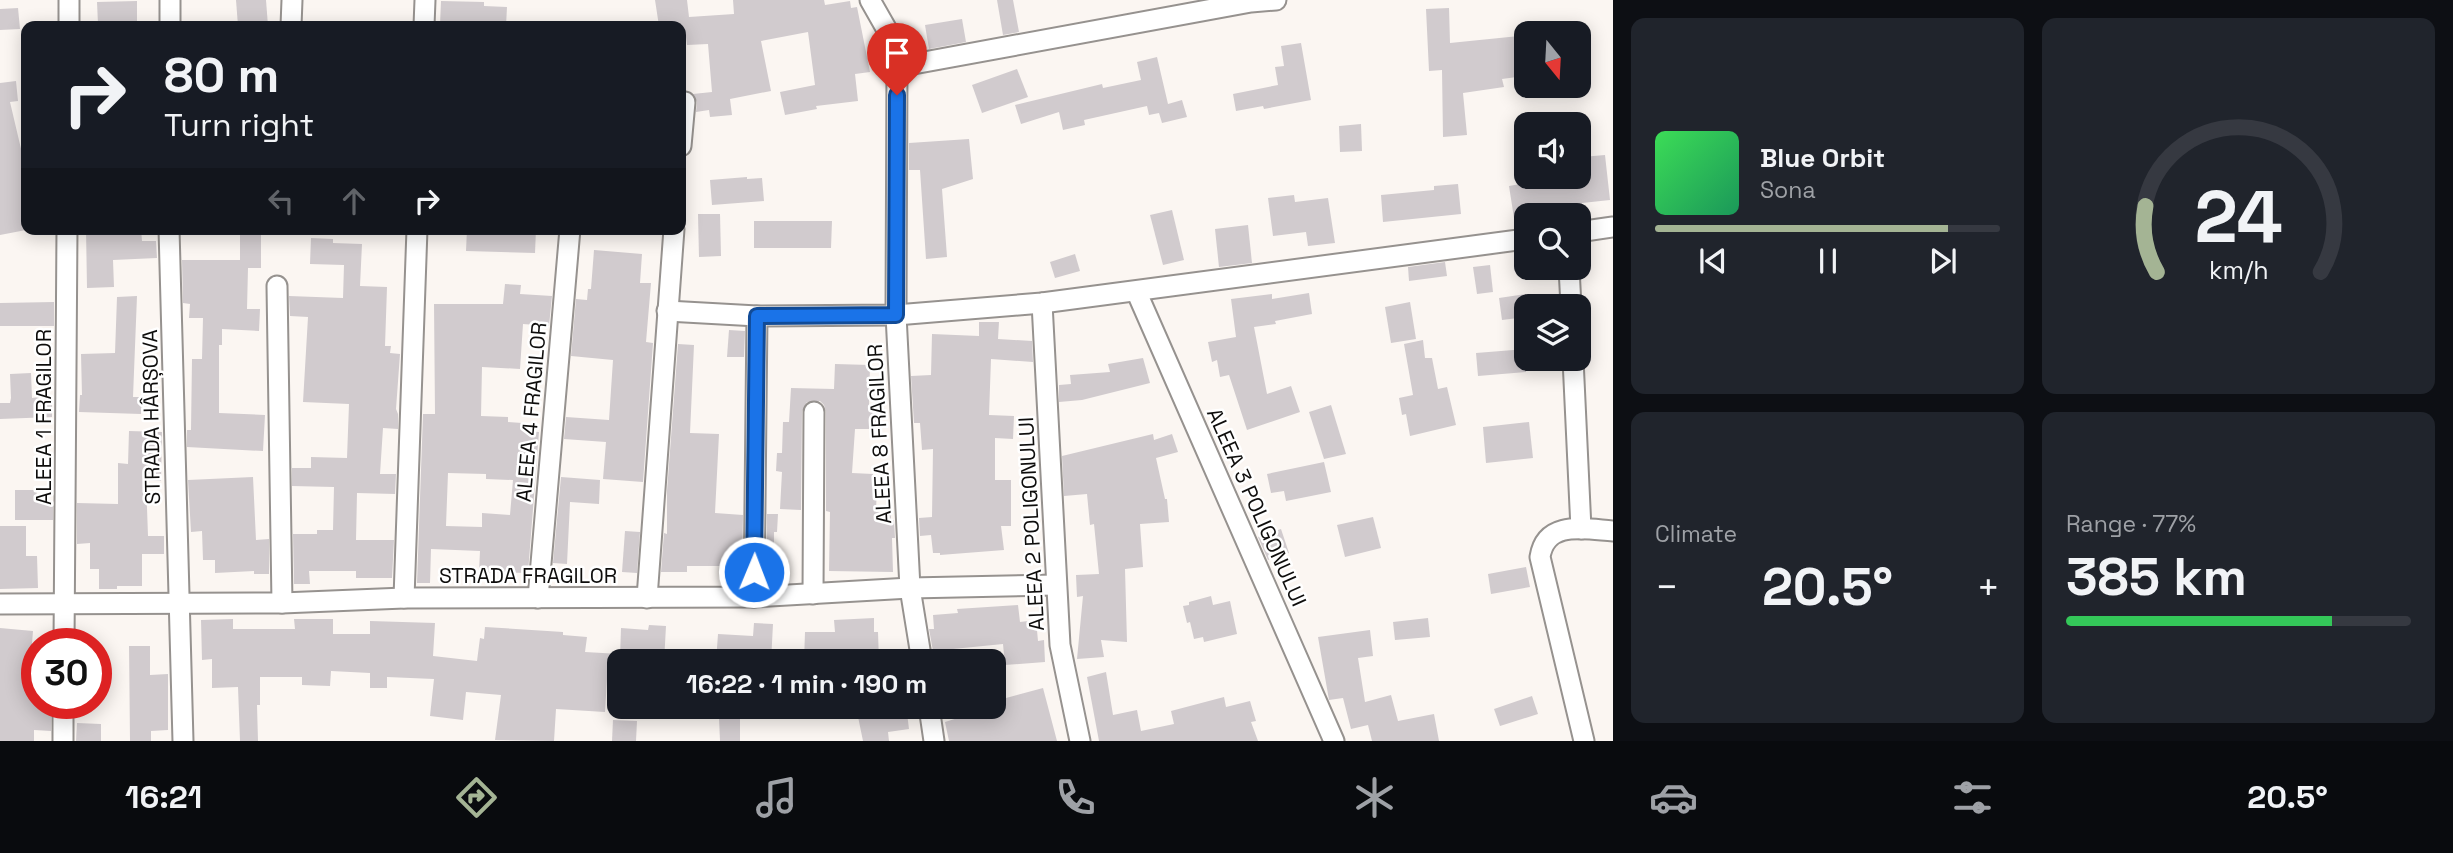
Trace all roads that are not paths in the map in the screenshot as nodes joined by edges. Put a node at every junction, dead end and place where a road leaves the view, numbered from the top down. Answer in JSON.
{"nodes":[{"id":1,"x":69,"y":0,"type":"edge"},
{"id":2,"x":170,"y":0,"type":"edge"},
{"id":3,"x":292,"y":0,"type":"edge"},
{"id":4,"x":425,"y":0,"type":"edge"},
{"id":5,"x":870,"y":0,"type":"edge"},
{"id":6,"x":1276,"y":0,"type":"edge"},
{"id":7,"x":69,"y":21,"type":"edge"},
{"id":8,"x":170,"y":21,"type":"edge"},
{"id":9,"x":291,"y":21,"type":"edge"},
{"id":10,"x":424,"y":21,"type":"edge"},
{"id":11,"x":897,"y":67,"type":"junction"},
{"id":12,"x":1613,"y":227,"type":"edge"},
{"id":13,"x":1591,"y":230,"type":"edge"},
{"id":14,"x":67,"y":235,"type":"edge"},
{"id":15,"x":169,"y":235,"type":"edge"},
{"id":16,"x":417,"y":235,"type":"edge"},
{"id":17,"x":569,"y":235,"type":"edge"},
{"id":18,"x":673,"y":235,"type":"edge"},
{"id":19,"x":1514,"y":241,"type":"edge"},
{"id":20,"x":276,"y":286,"type":"dead end"},
{"id":21,"x":1137,"y":293,"type":"junction"},
{"id":22,"x":1042,"y":303,"type":"junction"},
{"id":23,"x":667,"y":312,"type":"junction"},
{"id":24,"x":896,"y":315,"type":"junction"},
{"id":25,"x":757,"y":316,"type":"junction"},
{"id":26,"x":1574,"y":371,"type":"edge"},
{"id":27,"x":814,"y":412,"type":"dead end"},
{"id":28,"x":1581,"y":529,"type":"junction"},
{"id":29,"x":1613,"y":531,"type":"edge"},
{"id":30,"x":1056,"y":585,"type":"junction"},
{"id":31,"x":910,"y":588,"type":"junction"},
{"id":32,"x":813,"y":594,"type":"junction"},
{"id":33,"x":754,"y":597,"type":"junction"},
{"id":34,"x":404,"y":598,"type":"junction"},
{"id":35,"x":538,"y":598,"type":"junction"},
{"id":36,"x":647,"y":598,"type":"junction"},
{"id":37,"x":282,"y":603,"type":"junction"},
{"id":38,"x":0,"y":604,"type":"edge"},
{"id":39,"x":178,"y":604,"type":"junction"},
{"id":40,"x":65,"y":605,"type":"junction"},
{"id":41,"x":64,"y":628,"type":"edge"},
{"id":42,"x":920,"y":649,"type":"edge"},
{"id":43,"x":63,"y":719,"type":"edge"},
{"id":44,"x":931,"y":719,"type":"edge"},
{"id":45,"x":63,"y":741,"type":"edge"},
{"id":46,"x":183,"y":741,"type":"edge"},
{"id":47,"x":934,"y":741,"type":"edge"},
{"id":48,"x":1080,"y":741,"type":"edge"},
{"id":49,"x":1334,"y":741,"type":"edge"},
{"id":50,"x":1584,"y":741,"type":"edge"}],
"edges":[{"from":1,"to":7,"type":"street"},
{"from":2,"to":8,"type":"street"},
{"from":3,"to":9,"type":"street"},
{"from":4,"to":10,"type":"street"},
{"from":5,"to":11,"type":"street","name":"ALEEA 8 FRAGILOR"},
{"from":6,"to":11,"type":"street"},
{"from":11,"to":24,"type":"street","name":"ALEEA 8 FRAGILOR"},
{"from":12,"to":13,"type":"street"},
{"from":14,"to":40,"type":"street","name":"ALEEA 1 FRAGILOR"},
{"from":15,"to":39,"type":"street","name":"STRADA HÂRȘOVA"},
{"from":16,"to":34,"type":"street"},
{"from":17,"to":35,"type":"street","name":"ALEEA 4 FRAGILOR"},
{"from":18,"to":23,"type":"street"},
{"from":19,"to":21,"type":"street"},
{"from":20,"to":37,"type":"street"},
{"from":21,"to":22,"type":"street"},
{"from":21,"to":49,"type":"street","name":"ALEEA 3 POLIGONULUI"},
{"from":22,"to":24,"type":"street"},
{"from":22,"to":30,"type":"street","name":"ALEEA 2 POLIGONULUI"},
{"from":23,"to":25,"type":"street"},
{"from":23,"to":36,"type":"street"},
{"from":24,"to":25,"type":"street"},
{"from":24,"to":31,"type":"street","name":"ALEEA 8 FRAGILOR"},
{"from":25,"to":33,"type":"street"},
{"from":26,"to":28,"type":"street"},
{"from":27,"to":32,"type":"street"},
{"from":28,"to":29,"type":"street"},
{"from":28,"to":50,"type":"street"},
{"from":30,"to":31,"type":"street","name":"STRADA FRAGILOR"},
{"from":30,"to":48,"type":"street","name":"ALEEA 2 POLIGONULUI"},
{"from":31,"to":32,"type":"street","name":"STRADA FRAGILOR"},
{"from":31,"to":42,"type":"street","name":"ALEEA 8 FRAGILOR"},
{"from":32,"to":33,"type":"street","name":"STRADA FRAGILOR"},
{"from":33,"to":36,"type":"street","name":"STRADA FRAGILOR"},
{"from":34,"to":35,"type":"street","name":"STRADA FRAGILOR"},
{"from":34,"to":37,"type":"street","name":"STRADA FRAGILOR"},
{"from":35,"to":36,"type":"street","name":"STRADA FRAGILOR"},
{"from":37,"to":39,"type":"street","name":"STRADA FRAGILOR"},
{"from":38,"to":40,"type":"street","name":"STRADA FRAGILOR"},
{"from":39,"to":40,"type":"street","name":"STRADA FRAGILOR"},
{"from":39,"to":46,"type":"street","name":"STRADA HÂRȘOVA"},
{"from":40,"to":41,"type":"street","name":"ALEEA 1 FRAGILOR"},
{"from":43,"to":45,"type":"street"},
{"from":44,"to":47,"type":"street"}]}
